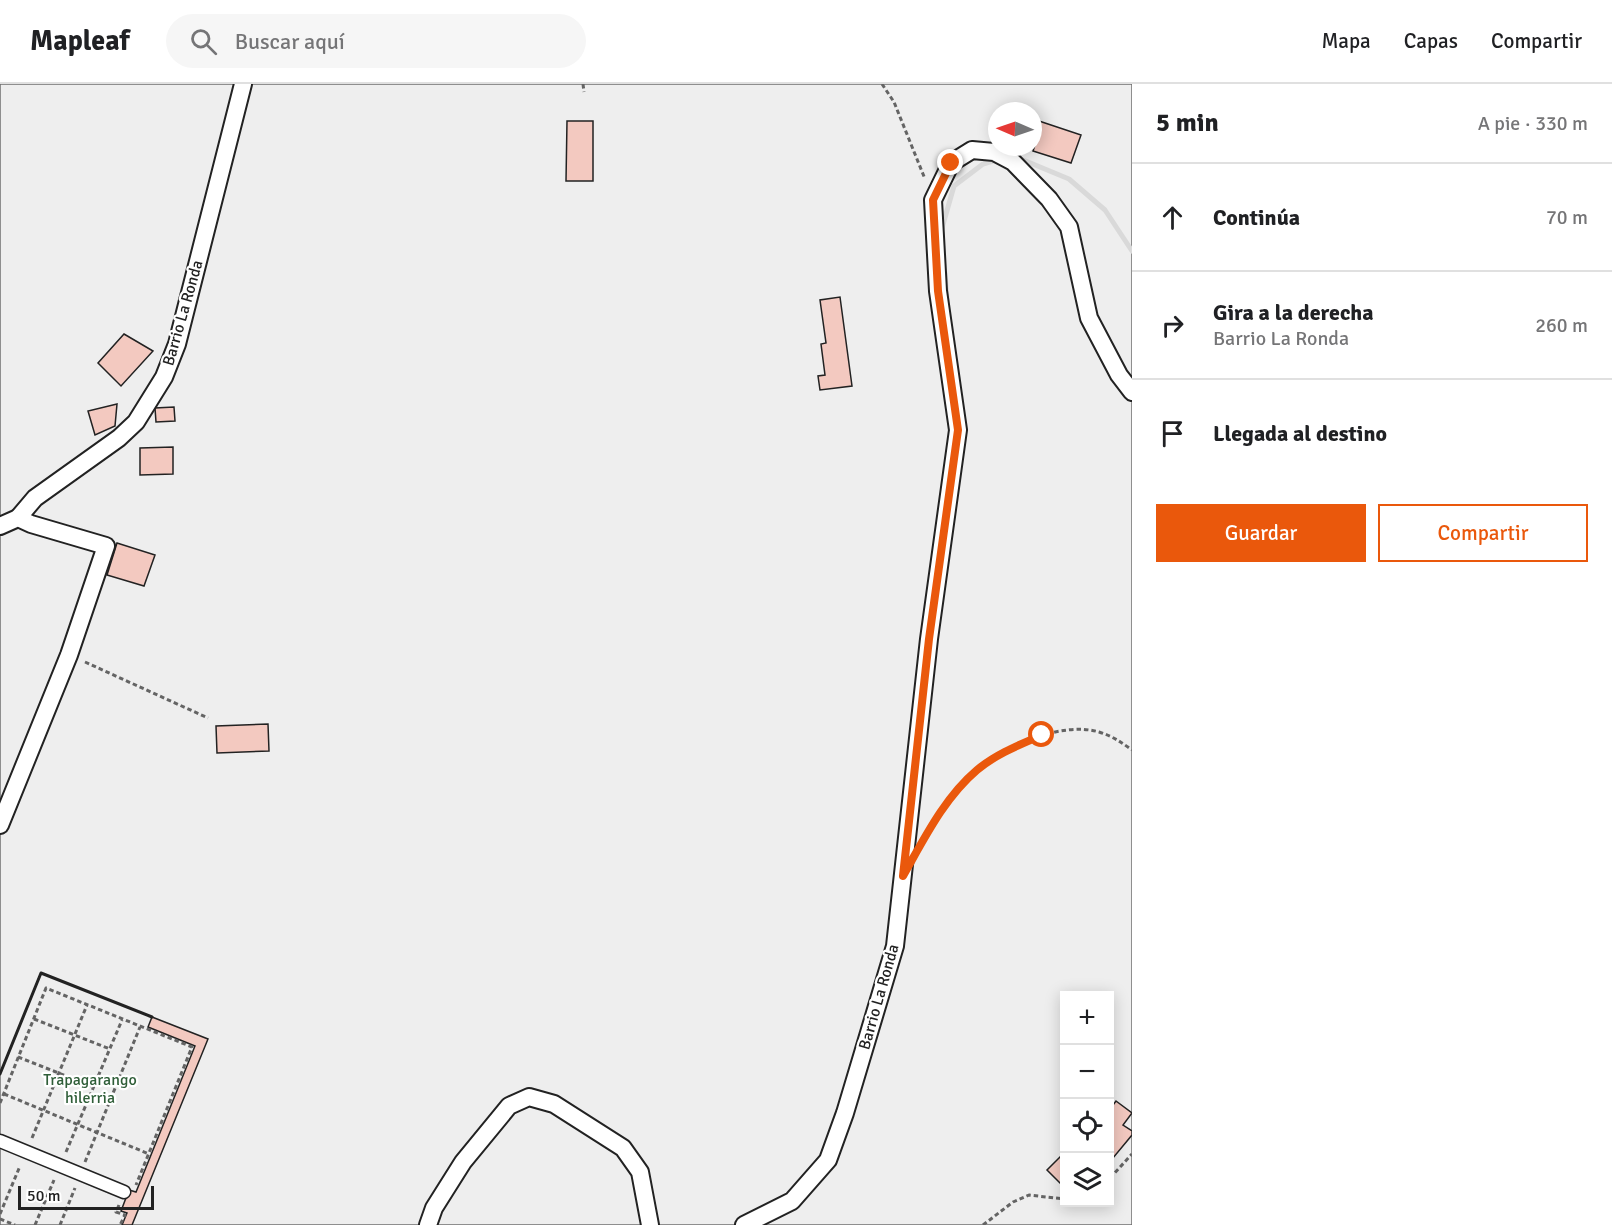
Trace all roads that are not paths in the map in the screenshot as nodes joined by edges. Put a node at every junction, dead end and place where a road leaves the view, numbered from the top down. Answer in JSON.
{"nodes":[{"id":1,"x":243,"y":84,"type":"edge"},
{"id":2,"x":1132,"y":392,"type":"edge"},
{"id":3,"x":18,"y":518,"type":"junction"},
{"id":4,"x":0,"y":526,"type":"edge"},
{"id":5,"x":0,"y":825,"type":"edge"},
{"id":6,"x":0,"y":1141,"type":"edge"},
{"id":7,"x":124,"y":1192,"type":"road end"},
{"id":8,"x":428,"y":1225,"type":"edge"},
{"id":9,"x":650,"y":1225,"type":"edge"},
{"id":10,"x":744,"y":1225,"type":"edge"}],
"edges":[{"from":1,"to":3,"type":"street","name":"Barrio La Ronda"},
{"from":2,"to":10,"type":"street","name":"Barrio La Ronda"},
{"from":3,"to":4,"type":"street","name":"Barrio La Ronda"},
{"from":3,"to":5,"type":"street"},
{"from":6,"to":7,"type":"street"},
{"from":8,"to":9,"type":"street"}]}
